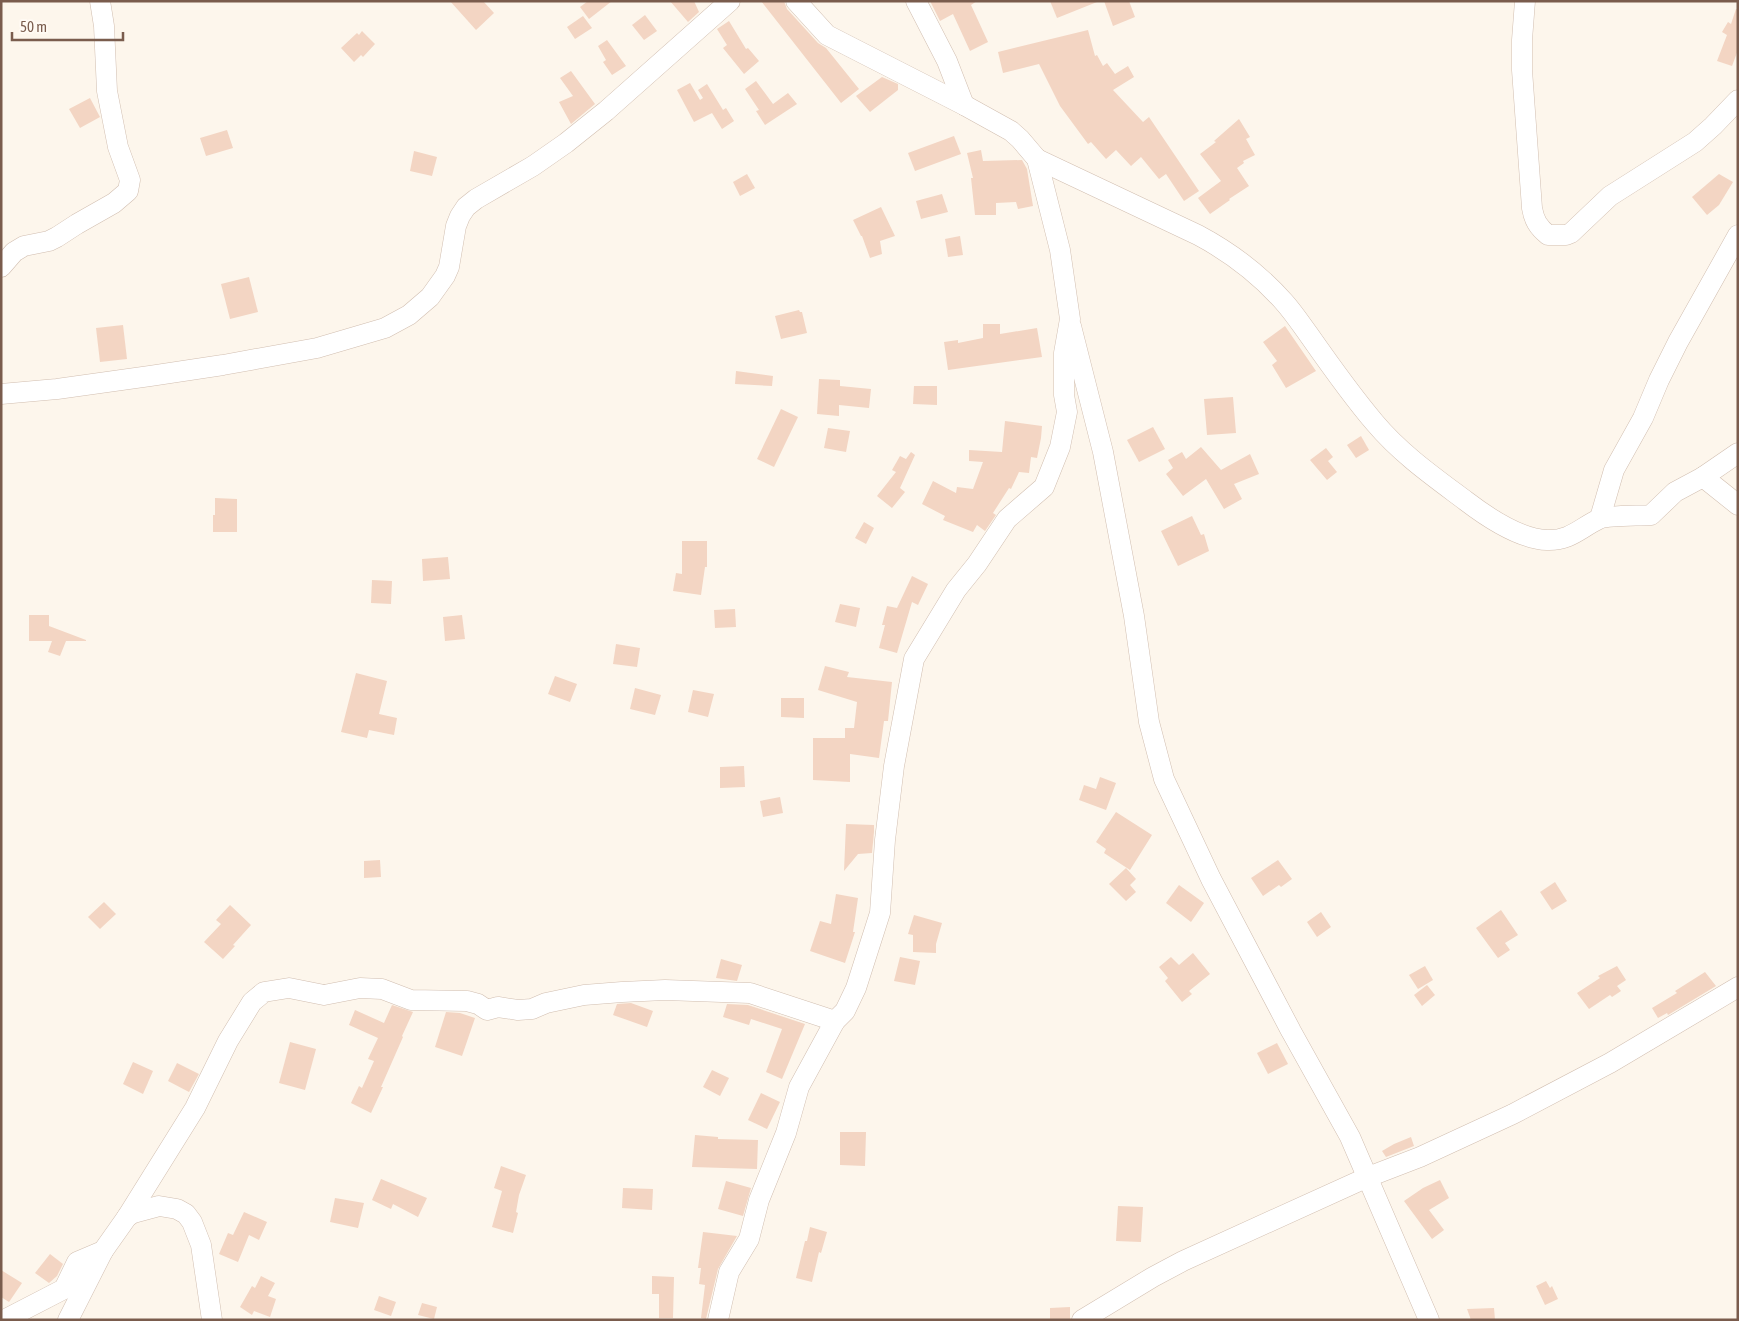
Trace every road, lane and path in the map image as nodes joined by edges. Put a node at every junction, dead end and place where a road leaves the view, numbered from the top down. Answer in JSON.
{"nodes":[{"id":1,"x":100,"y":1,"type":"edge"},
{"id":2,"x":730,"y":1,"type":"edge"},
{"id":3,"x":796,"y":1,"type":"edge"},
{"id":4,"x":916,"y":1,"type":"edge"},
{"id":5,"x":1525,"y":1,"type":"edge"},
{"id":6,"x":1738,"y":100,"type":"edge"},
{"id":7,"x":964,"y":105,"type":"junction"},
{"id":8,"x":1037,"y":159,"type":"junction"},
{"id":9,"x":1738,"y":235,"type":"edge"},
{"id":10,"x":1,"y":267,"type":"edge"},
{"id":11,"x":1070,"y":319,"type":"junction"},
{"id":12,"x":1,"y":394,"type":"edge"},
{"id":13,"x":1738,"y":453,"type":"edge"},
{"id":14,"x":1704,"y":477,"type":"junction"},
{"id":15,"x":1738,"y":505,"type":"edge"},
{"id":16,"x":1600,"y":518,"type":"junction"},
{"id":17,"x":1738,"y":988,"type":"edge"},
{"id":18,"x":834,"y":1021,"type":"junction"},
{"id":19,"x":1368,"y":1177,"type":"junction"},
{"id":20,"x":126,"y":1217,"type":"junction"},
{"id":21,"x":103,"y":1250,"type":"junction"},
{"id":22,"x":4,"y":1320,"type":"edge"},
{"id":23,"x":68,"y":1320,"type":"edge"},
{"id":24,"x":212,"y":1320,"type":"edge"},
{"id":25,"x":718,"y":1320,"type":"edge"},
{"id":26,"x":1082,"y":1320,"type":"edge"},
{"id":27,"x":1429,"y":1320,"type":"edge"}],
"edges":[{"from":1,"to":10,"type":"street"},
{"from":2,"to":12,"type":"street"},
{"from":3,"to":7,"type":"street"},
{"from":4,"to":7,"type":"street"},
{"from":5,"to":6,"type":"street"},
{"from":7,"to":8,"type":"street"},
{"from":8,"to":11,"type":"street"},
{"from":8,"to":16,"type":"street"},
{"from":9,"to":16,"type":"street"},
{"from":11,"to":18,"type":"street"},
{"from":11,"to":19,"type":"street"},
{"from":13,"to":14,"type":"street"},
{"from":14,"to":15,"type":"street"},
{"from":14,"to":16,"type":"street"},
{"from":17,"to":19,"type":"street"},
{"from":18,"to":20,"type":"street"},
{"from":18,"to":25,"type":"street"},
{"from":19,"to":26,"type":"street"},
{"from":19,"to":27,"type":"street"},
{"from":20,"to":21,"type":"street"},
{"from":20,"to":24,"type":"street"},
{"from":21,"to":22,"type":"street"},
{"from":21,"to":23,"type":"street"}]}
